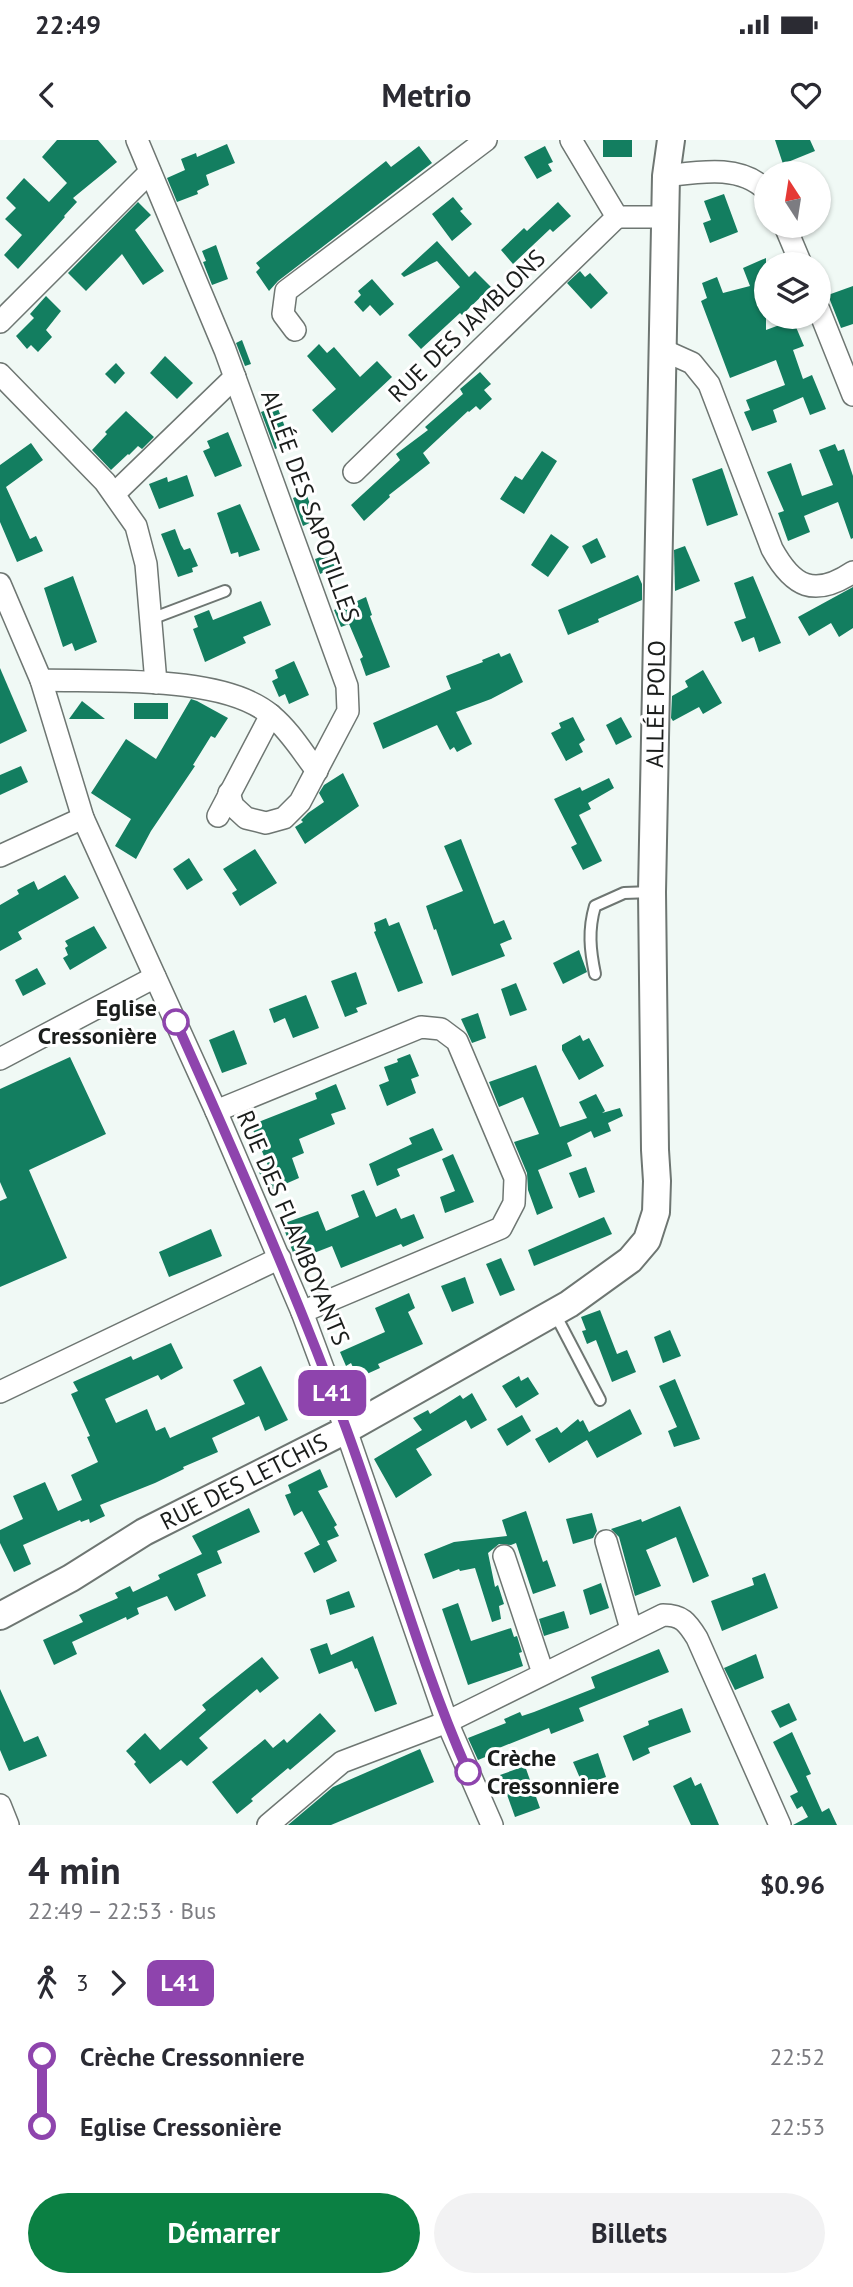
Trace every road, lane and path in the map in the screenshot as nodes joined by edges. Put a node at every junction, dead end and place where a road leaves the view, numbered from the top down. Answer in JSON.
{"nodes":[{"id":1,"x":137,"y":140,"type":"edge"},
{"id":2,"x":486,"y":140,"type":"edge"},
{"id":3,"x":570,"y":140,"type":"edge"},
{"id":4,"x":671,"y":140,"type":"edge"},
{"id":5,"x":150,"y":172,"type":"junction"},
{"id":6,"x":666,"y":176,"type":"junction"},
{"id":7,"x":754,"y":181,"type":"edge"},
{"id":8,"x":617,"y":217,"type":"junction"},
{"id":9,"x":665,"y":217,"type":"junction"},
{"id":10,"x":0,"y":322,"type":"edge"},
{"id":11,"x":827,"y":329,"type":"edge"},
{"id":12,"x":295,"y":330,"type":"dead end"},
{"id":13,"x":663,"y":350,"type":"junction"},
{"id":14,"x":0,"y":374,"type":"edge"},
{"id":15,"x":235,"y":377,"type":"junction"},
{"id":16,"x":853,"y":395,"type":"edge"},
{"id":17,"x":354,"y":472,"type":"dead end"},
{"id":18,"x":114,"y":494,"type":"junction"},
{"id":19,"x":853,"y":572,"type":"edge"},
{"id":20,"x":1,"y":588,"type":"edge"},
{"id":21,"x":225,"y":591,"type":"dead end"},
{"id":22,"x":151,"y":619,"type":"junction"},
{"id":23,"x":41,"y":680,"type":"junction"},
{"id":24,"x":156,"y":683,"type":"junction"},
{"id":25,"x":271,"y":715,"type":"junction"},
{"id":26,"x":317,"y":771,"type":"junction"},
{"id":27,"x":229,"y":793,"type":"junction"},
{"id":28,"x":218,"y":816,"type":"dead end"},
{"id":29,"x":83,"y":818,"type":"junction"},
{"id":30,"x":0,"y":856,"type":"edge"},
{"id":31,"x":652,"y":892,"type":"junction"},
{"id":32,"x":595,"y":974,"type":"dead end"},
{"id":33,"x":155,"y":977,"type":"junction"},
{"id":34,"x":0,"y":1059,"type":"edge"},
{"id":35,"x":216,"y":1111,"type":"junction"},
{"id":36,"x":280,"y":1258,"type":"junction"},
{"id":37,"x":630,"y":1260,"type":"joint"},
{"id":38,"x":302,"y":1312,"type":"junction"},
{"id":39,"x":554,"y":1312,"type":"junction"},
{"id":40,"x":0,"y":1392,"type":"edge"},
{"id":41,"x":600,"y":1400,"type":"dead end"},
{"id":42,"x":346,"y":1430,"type":"junction"},
{"id":43,"x":606,"y":1541,"type":"dead end"},
{"id":44,"x":505,"y":1556,"type":"dead end"},
{"id":45,"x":0,"y":1616,"type":"edge"},
{"id":46,"x":631,"y":1629,"type":"junction"},
{"id":47,"x":543,"y":1673,"type":"junction"},
{"id":48,"x":447,"y":1723,"type":"junction"},
{"id":49,"x":0,"y":1805,"type":"edge"},
{"id":50,"x":8,"y":1825,"type":"edge"},
{"id":51,"x":268,"y":1825,"type":"edge"},
{"id":52,"x":492,"y":1825,"type":"edge"},
{"id":53,"x":780,"y":1825,"type":"edge"}],
"edges":[{"from":1,"to":5,"type":"street","name":"ALLÉE DES SAPOTILLES"},
{"from":2,"to":12,"type":"street"},
{"from":3,"to":8,"type":"street"},
{"from":4,"to":6,"type":"street","name":"ALLÉE POLO"},
{"from":5,"to":10,"type":"street"},
{"from":5,"to":15,"type":"street","name":"ALLÉE DES SAPOTILLES"},
{"from":6,"to":7,"type":"street"},
{"from":6,"to":9,"type":"street","name":"ALLÉE POLO"},
{"from":8,"to":9,"type":"street"},
{"from":8,"to":17,"type":"street","name":"RUE DES JAMBLONS"},
{"from":9,"to":13,"type":"street","name":"ALLÉE POLO"},
{"from":11,"to":16,"type":"street"},
{"from":13,"to":19,"type":"street"},
{"from":13,"to":31,"type":"street","name":"ALLÉE POLO"},
{"from":14,"to":18,"type":"street"},
{"from":15,"to":18,"type":"street"},
{"from":15,"to":26,"type":"street","name":"ALLÉE DES SAPOTILLES"},
{"from":18,"to":22,"type":"street"},
{"from":20,"to":23,"type":"street","name":"RUE DES FLAMBOYANTS"},
{"from":21,"to":22,"type":"lane"},
{"from":22,"to":24,"type":"street"},
{"from":23,"to":24,"type":"street"},
{"from":23,"to":29,"type":"street","name":"RUE DES FLAMBOYANTS"},
{"from":24,"to":25,"type":"street"},
{"from":25,"to":26,"type":"street"},
{"from":25,"to":27,"type":"street"},
{"from":26,"to":27,"type":"street","name":"ALLÉE DES SAPOTILLES"},
{"from":27,"to":28,"type":"street"},
{"from":29,"to":30,"type":"street"},
{"from":29,"to":33,"type":"street","name":"RUE DES FLAMBOYANTS"},
{"from":31,"to":32,"type":"lane"},
{"from":31,"to":37,"type":"street","name":"ALLÉE POLO"},
{"from":33,"to":34,"type":"street"},
{"from":33,"to":35,"type":"street","name":"RUE DES FLAMBOYANTS"},
{"from":35,"to":36,"type":"street","name":"RUE DES FLAMBOYANTS"},
{"from":35,"to":38,"type":"street"},
{"from":36,"to":38,"type":"street","name":"RUE DES FLAMBOYANTS"},
{"from":36,"to":40,"type":"street"},
{"from":37,"to":39,"type":"street","name":"RUE DES LETCHIS"},
{"from":38,"to":42,"type":"street","name":"RUE DES FLAMBOYANTS"},
{"from":39,"to":41,"type":"lane"},
{"from":39,"to":42,"type":"street","name":"RUE DES LETCHIS"},
{"from":42,"to":45,"type":"street","name":"RUE DES LETCHIS"},
{"from":42,"to":48,"type":"street","name":"RUE DES FLAMBOYANTS"},
{"from":43,"to":46,"type":"street"},
{"from":44,"to":47,"type":"street"},
{"from":46,"to":47,"type":"street"},
{"from":46,"to":53,"type":"street"},
{"from":47,"to":48,"type":"street"},
{"from":48,"to":51,"type":"street"},
{"from":48,"to":52,"type":"street","name":"RUE DES FLAMBOYANTS"},
{"from":49,"to":50,"type":"street"}]}
